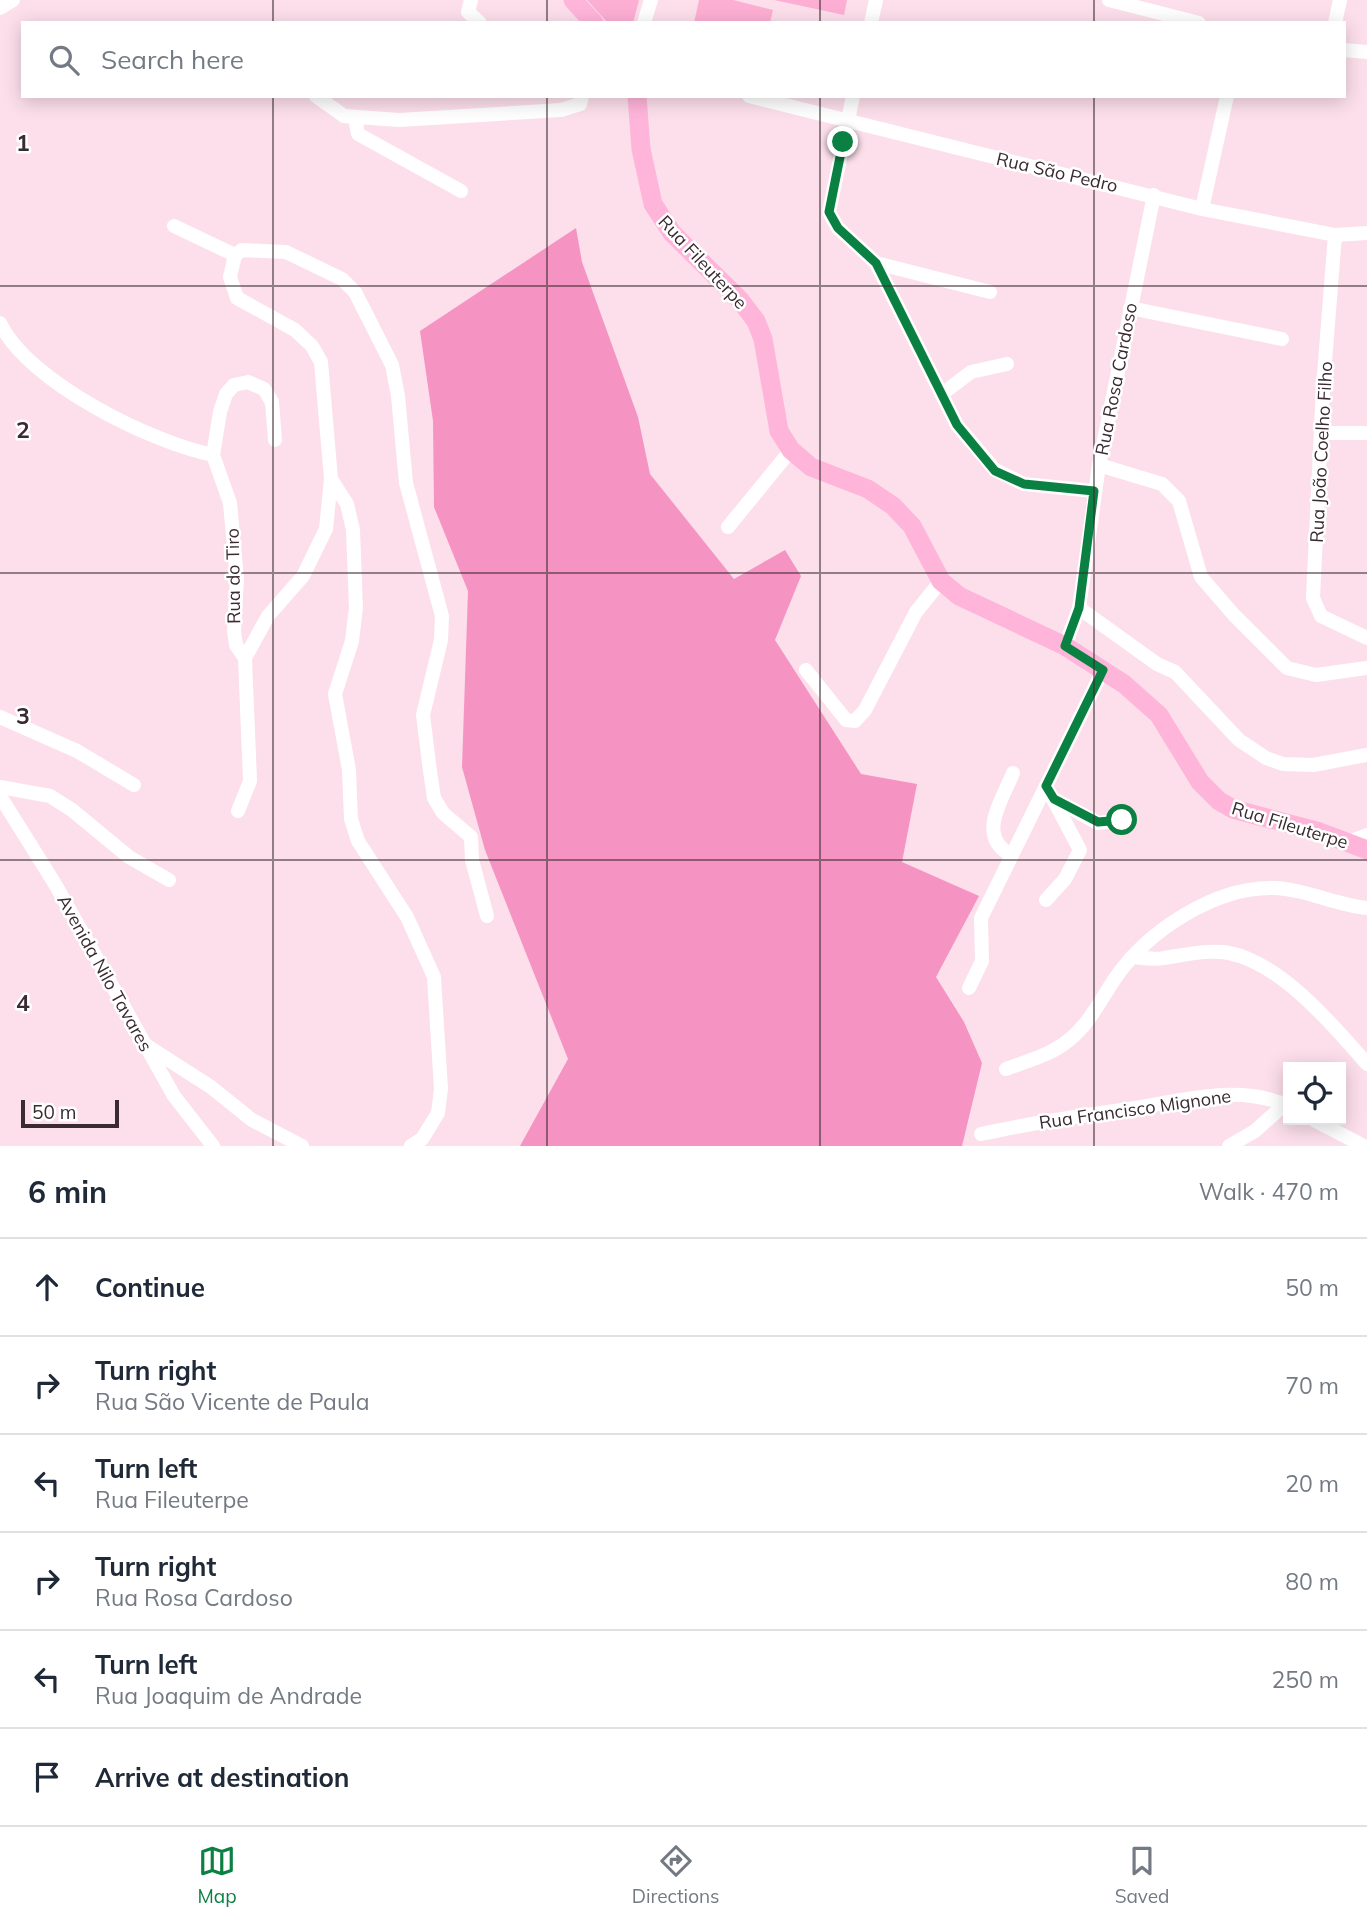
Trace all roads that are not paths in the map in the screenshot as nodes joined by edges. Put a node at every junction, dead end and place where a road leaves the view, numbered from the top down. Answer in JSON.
{"nodes":[{"id":1,"x":13,"y":0,"type":"edge"},
{"id":2,"x":471,"y":0,"type":"edge"},
{"id":3,"x":573,"y":0,"type":"edge"},
{"id":4,"x":652,"y":0,"type":"edge"},
{"id":5,"x":876,"y":0,"type":"edge"},
{"id":6,"x":1109,"y":0,"type":"edge"},
{"id":7,"x":1340,"y":0,"type":"edge"},
{"id":8,"x":0,"y":8,"type":"edge"},
{"id":9,"x":478,"y":21,"type":"edge"},
{"id":10,"x":592,"y":21,"type":"edge"},
{"id":11,"x":645,"y":21,"type":"edge"},
{"id":12,"x":871,"y":21,"type":"edge"},
{"id":13,"x":1191,"y":21,"type":"edge"},
{"id":14,"x":1335,"y":21,"type":"edge"},
{"id":15,"x":1346,"y":50,"type":"edge"},
{"id":16,"x":1367,"y":52,"type":"edge"},
{"id":17,"x":318,"y":98,"type":"edge"},
{"id":18,"x":582,"y":98,"type":"edge"},
{"id":19,"x":637,"y":98,"type":"edge"},
{"id":20,"x":758,"y":98,"type":"edge"},
{"id":21,"x":853,"y":98,"type":"edge"},
{"id":22,"x":1227,"y":98,"type":"edge"},
{"id":23,"x":355,"y":118,"type":"junction"},
{"id":24,"x":848,"y":119,"type":"junction"},
{"id":25,"x":461,"y":191,"type":"dead end"},
{"id":26,"x":1154,"y":195,"type":"junction"},
{"id":27,"x":1202,"y":209,"type":"junction"},
{"id":28,"x":174,"y":226,"type":"dead end"},
{"id":29,"x":1367,"y":233,"type":"edge"},
{"id":30,"x":1335,"y":235,"type":"junction"},
{"id":31,"x":235,"y":255,"type":"junction"},
{"id":32,"x":876,"y":263,"type":"junction"},
{"id":33,"x":989,"y":292,"type":"dead end"},
{"id":34,"x":1130,"y":308,"type":"junction"},
{"id":35,"x":2,"y":331,"type":"edge"},
{"id":36,"x":1282,"y":339,"type":"dead end"},
{"id":37,"x":1007,"y":364,"type":"dead end"},
{"id":38,"x":942,"y":394,"type":"junction"},
{"id":39,"x":1322,"y":433,"type":"junction"},
{"id":40,"x":1367,"y":433,"type":"edge"},
{"id":41,"x":275,"y":440,"type":"dead end"},
{"id":42,"x":791,"y":450,"type":"junction"},
{"id":43,"x":214,"y":455,"type":"junction"},
{"id":44,"x":1099,"y":465,"type":"junction"},
{"id":45,"x":331,"y":479,"type":"junction"},
{"id":46,"x":1094,"y":491,"type":"junction"},
{"id":47,"x":728,"y":527,"type":"dead end"},
{"id":48,"x":941,"y":581,"type":"junction"},
{"id":49,"x":1079,"y":608,"type":"junction"},
{"id":50,"x":1367,"y":638,"type":"edge"},
{"id":51,"x":1065,"y":646,"type":"junction"},
{"id":52,"x":245,"y":658,"type":"junction"},
{"id":53,"x":1367,"y":668,"type":"edge"},
{"id":54,"x":806,"y":670,"type":"dead end"},
{"id":55,"x":1103,"y":670,"type":"junction"},
{"id":56,"x":0,"y":716,"type":"edge"},
{"id":57,"x":1367,"y":755,"type":"edge"},
{"id":58,"x":1013,"y":773,"type":"dead end"},
{"id":59,"x":134,"y":785,"type":"dead end"},
{"id":60,"x":0,"y":787,"type":"edge"},
{"id":61,"x":1050,"y":792,"type":"junction"},
{"id":62,"x":0,"y":796,"type":"edge"},
{"id":63,"x":238,"y":811,"type":"dead end"},
{"id":64,"x":1122,"y":820,"type":"dead end"},
{"id":65,"x":1361,"y":842,"type":"edge"},
{"id":66,"x":1011,"y":855,"type":"junction"},
{"id":67,"x":169,"y":880,"type":"dead end"},
{"id":68,"x":1046,"y":900,"type":"dead end"},
{"id":69,"x":1367,"y":908,"type":"edge"},
{"id":70,"x":487,"y":916,"type":"dead end"},
{"id":71,"x":1132,"y":957,"type":"junction"},
{"id":72,"x":969,"y":988,"type":"dead end"},
{"id":73,"x":144,"y":1044,"type":"junction"},
{"id":74,"x":1367,"y":1064,"type":"edge"},
{"id":75,"x":1006,"y":1069,"type":"dead end"},
{"id":76,"x":1283,"y":1104,"type":"edge"},
{"id":77,"x":1283,"y":1108,"type":"edge"},
{"id":78,"x":1324,"y":1125,"type":"edge"},
{"id":79,"x":981,"y":1134,"type":"dead end"},
{"id":80,"x":213,"y":1146,"type":"edge"},
{"id":81,"x":302,"y":1146,"type":"edge"},
{"id":82,"x":411,"y":1146,"type":"edge"},
{"id":83,"x":1229,"y":1146,"type":"edge"},
{"id":84,"x":1364,"y":1146,"type":"edge"}],
"edges":[{"from":1,"to":8,"type":"street"},
{"from":2,"to":9,"type":"street"},
{"from":3,"to":10,"type":"main road"},
{"from":4,"to":11,"type":"street"},
{"from":5,"to":12,"type":"street"},
{"from":6,"to":13,"type":"street"},
{"from":7,"to":14,"type":"street"},
{"from":15,"to":16,"type":"street"},
{"from":17,"to":23,"type":"street"},
{"from":18,"to":23,"type":"street"},
{"from":19,"to":42,"type":"main road","name":"Rua Fileuterpe"},
{"from":20,"to":24,"type":"street","name":"Rua São Pedro"},
{"from":21,"to":24,"type":"street"},
{"from":22,"to":27,"type":"street"},
{"from":23,"to":25,"type":"street"},
{"from":24,"to":26,"type":"street","name":"Rua São Pedro"},
{"from":24,"to":32,"type":"street"},
{"from":26,"to":27,"type":"street","name":"Rua São Pedro"},
{"from":26,"to":34,"type":"street","name":"Rua Rosa Cardoso"},
{"from":27,"to":30,"type":"street","name":"Rua São Pedro"},
{"from":28,"to":31,"type":"street"},
{"from":29,"to":30,"type":"street","name":"Rua São Pedro"},
{"from":30,"to":39,"type":"street","name":"Rua João Coelho Filho"},
{"from":31,"to":45,"type":"street"},
{"from":31,"to":70,"type":"street"},
{"from":32,"to":33,"type":"street"},
{"from":32,"to":38,"type":"street"},
{"from":34,"to":36,"type":"street"},
{"from":34,"to":44,"type":"street","name":"Rua Rosa Cardoso"},
{"from":35,"to":43,"type":"street"},
{"from":37,"to":38,"type":"street"},
{"from":38,"to":46,"type":"street"},
{"from":39,"to":40,"type":"street"},
{"from":39,"to":50,"type":"street","name":"Rua João Coelho Filho"},
{"from":41,"to":43,"type":"street","name":"Rua do Tiro"},
{"from":42,"to":47,"type":"street"},
{"from":42,"to":48,"type":"main road","name":"Rua Fileuterpe"},
{"from":43,"to":52,"type":"street","name":"Rua do Tiro"},
{"from":44,"to":46,"type":"street","name":"Rua Rosa Cardoso"},
{"from":44,"to":53,"type":"street"},
{"from":45,"to":52,"type":"street"},
{"from":45,"to":82,"type":"street"},
{"from":46,"to":49,"type":"street","name":"Rua Rosa Cardoso"},
{"from":48,"to":51,"type":"main road","name":"Rua Fileuterpe"},
{"from":48,"to":54,"type":"street"},
{"from":49,"to":51,"type":"street","name":"Rua Rosa Cardoso"},
{"from":49,"to":57,"type":"street"},
{"from":51,"to":55,"type":"main road","name":"Rua Fileuterpe"},
{"from":52,"to":63,"type":"street","name":"Rua do Tiro"},
{"from":55,"to":61,"type":"street"},
{"from":55,"to":65,"type":"main road","name":"Rua Fileuterpe"},
{"from":56,"to":59,"type":"street"},
{"from":58,"to":66,"type":"street"},
{"from":60,"to":67,"type":"street"},
{"from":61,"to":64,"type":"street"},
{"from":61,"to":66,"type":"street"},
{"from":61,"to":68,"type":"street"},
{"from":62,"to":73,"type":"street","name":"Avenida Nilo Tavares"},
{"from":66,"to":72,"type":"street"},
{"from":69,"to":71,"type":"street"},
{"from":71,"to":74,"type":"street"},
{"from":71,"to":75,"type":"street"},
{"from":73,"to":80,"type":"street","name":"Avenida Nilo Tavares"},
{"from":73,"to":81,"type":"street"},
{"from":76,"to":79,"type":"street","name":"Rua Francisco Mignone"},
{"from":77,"to":83,"type":"street"},
{"from":78,"to":84,"type":"street"}]}
